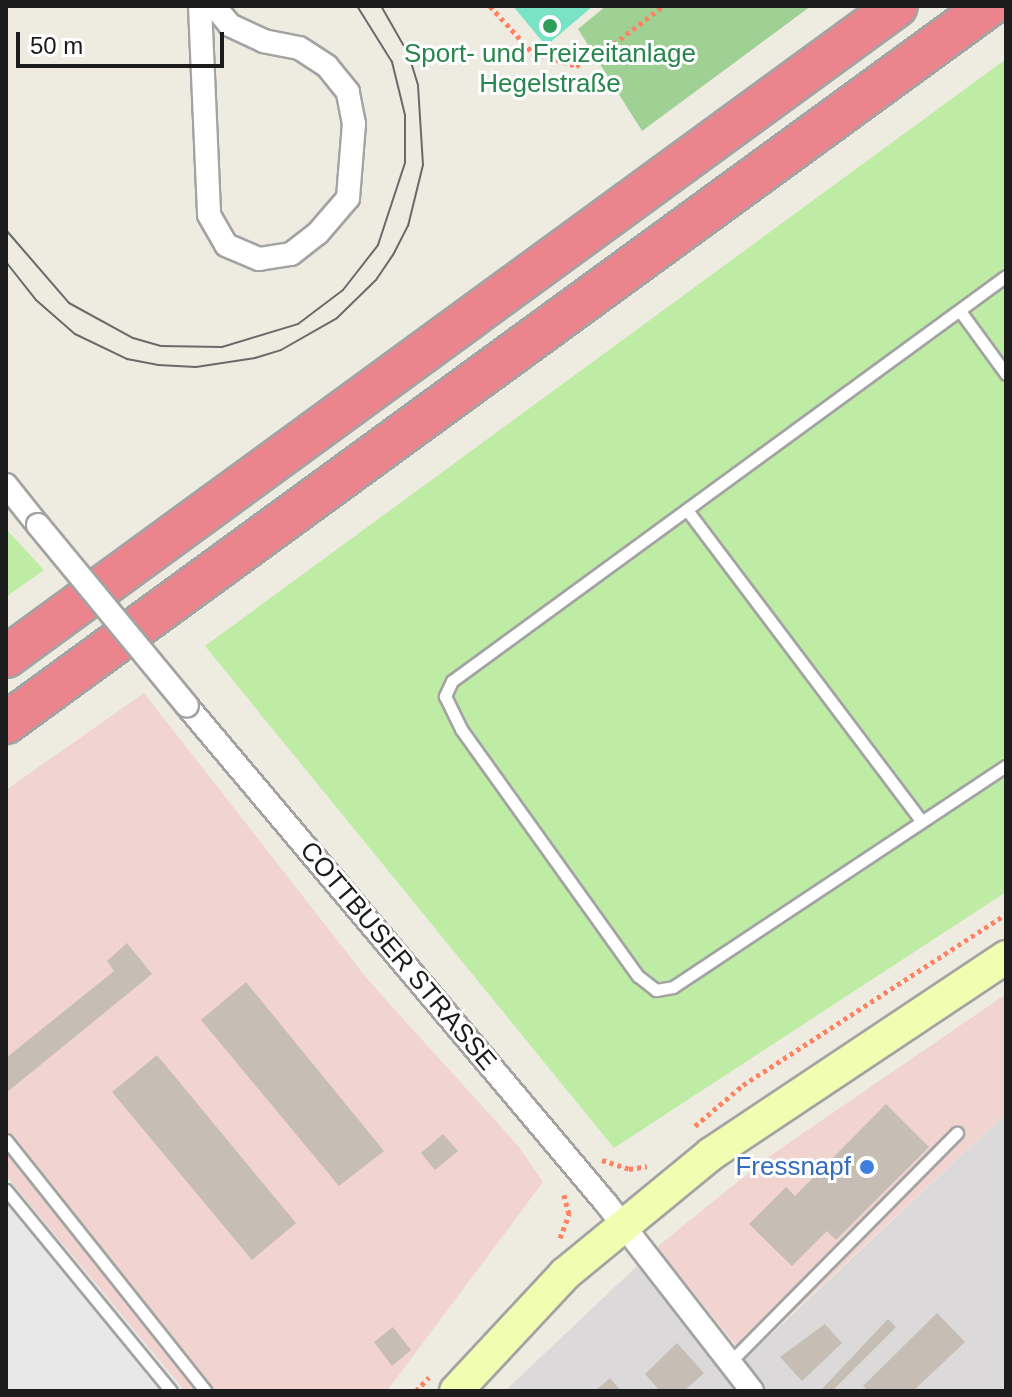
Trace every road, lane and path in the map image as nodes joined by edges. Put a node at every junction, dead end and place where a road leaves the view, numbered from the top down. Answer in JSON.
{"nodes":[{"id":1,"x":200,"y":6,"type":"edge"},
{"id":2,"x":214,"y":6,"type":"edge"},
{"id":3,"x":490,"y":6,"type":"edge"},
{"id":4,"x":663,"y":6,"type":"edge"},
{"id":5,"x":897,"y":6,"type":"edge"},
{"id":6,"x":989,"y":6,"type":"edge"},
{"id":7,"x":1006,"y":276,"type":"edge"},
{"id":8,"x":960,"y":311,"type":"junction"},
{"id":9,"x":1006,"y":374,"type":"edge"},
{"id":10,"x":6,"y":485,"type":"edge"},
{"id":11,"x":687,"y":510,"type":"junction"},
{"id":12,"x":6,"y":657,"type":"edge"},
{"id":13,"x":6,"y":723,"type":"edge"},
{"id":14,"x":1006,"y":766,"type":"edge"},
{"id":15,"x":921,"y":821,"type":"junction"},
{"id":16,"x":1006,"y":914,"type":"edge"},
{"id":17,"x":1006,"y":957,"type":"edge"},
{"id":18,"x":957,"y":1133,"type":"dead end"},
{"id":19,"x":683,"y":1136,"type":"dead end"},
{"id":20,"x":6,"y":1140,"type":"edge"},
{"id":21,"x":659,"y":1156,"type":"dead end"},
{"id":22,"x":6,"y":1190,"type":"edge"},
{"id":23,"x":614,"y":1214,"type":"junction"},
{"id":24,"x":729,"y":1364,"type":"junction"},
{"id":25,"x":171,"y":1391,"type":"edge"},
{"id":26,"x":206,"y":1391,"type":"edge"},
{"id":27,"x":456,"y":1391,"type":"edge"},
{"id":28,"x":752,"y":1391,"type":"edge"}],
"edges":[{"from":1,"to":2,"type":"street"},
{"from":3,"to":4,"type":"path"},
{"from":5,"to":12,"type":"highway"},
{"from":6,"to":13,"type":"highway"},
{"from":7,"to":8,"type":"lane"},
{"from":8,"to":9,"type":"lane"},
{"from":8,"to":11,"type":"lane"},
{"from":10,"to":23,"type":"street","name":"COTTBUSER STRASSE","bridge":true},
{"from":11,"to":15,"type":"lane"},
{"from":11,"to":15,"type":"lane"},
{"from":14,"to":15,"type":"lane"},
{"from":16,"to":19,"type":"path"},
{"from":17,"to":23,"type":"main road"},
{"from":18,"to":24,"type":"lane"},
{"from":20,"to":26,"type":"lane"},
{"from":21,"to":23,"type":"path"},
{"from":22,"to":25,"type":"lane"},
{"from":23,"to":24,"type":"street","name":"COTTBUSER STRASSE"},
{"from":23,"to":27,"type":"main road"},
{"from":24,"to":28,"type":"street","name":"COTTBUSER STRASSE"}]}
